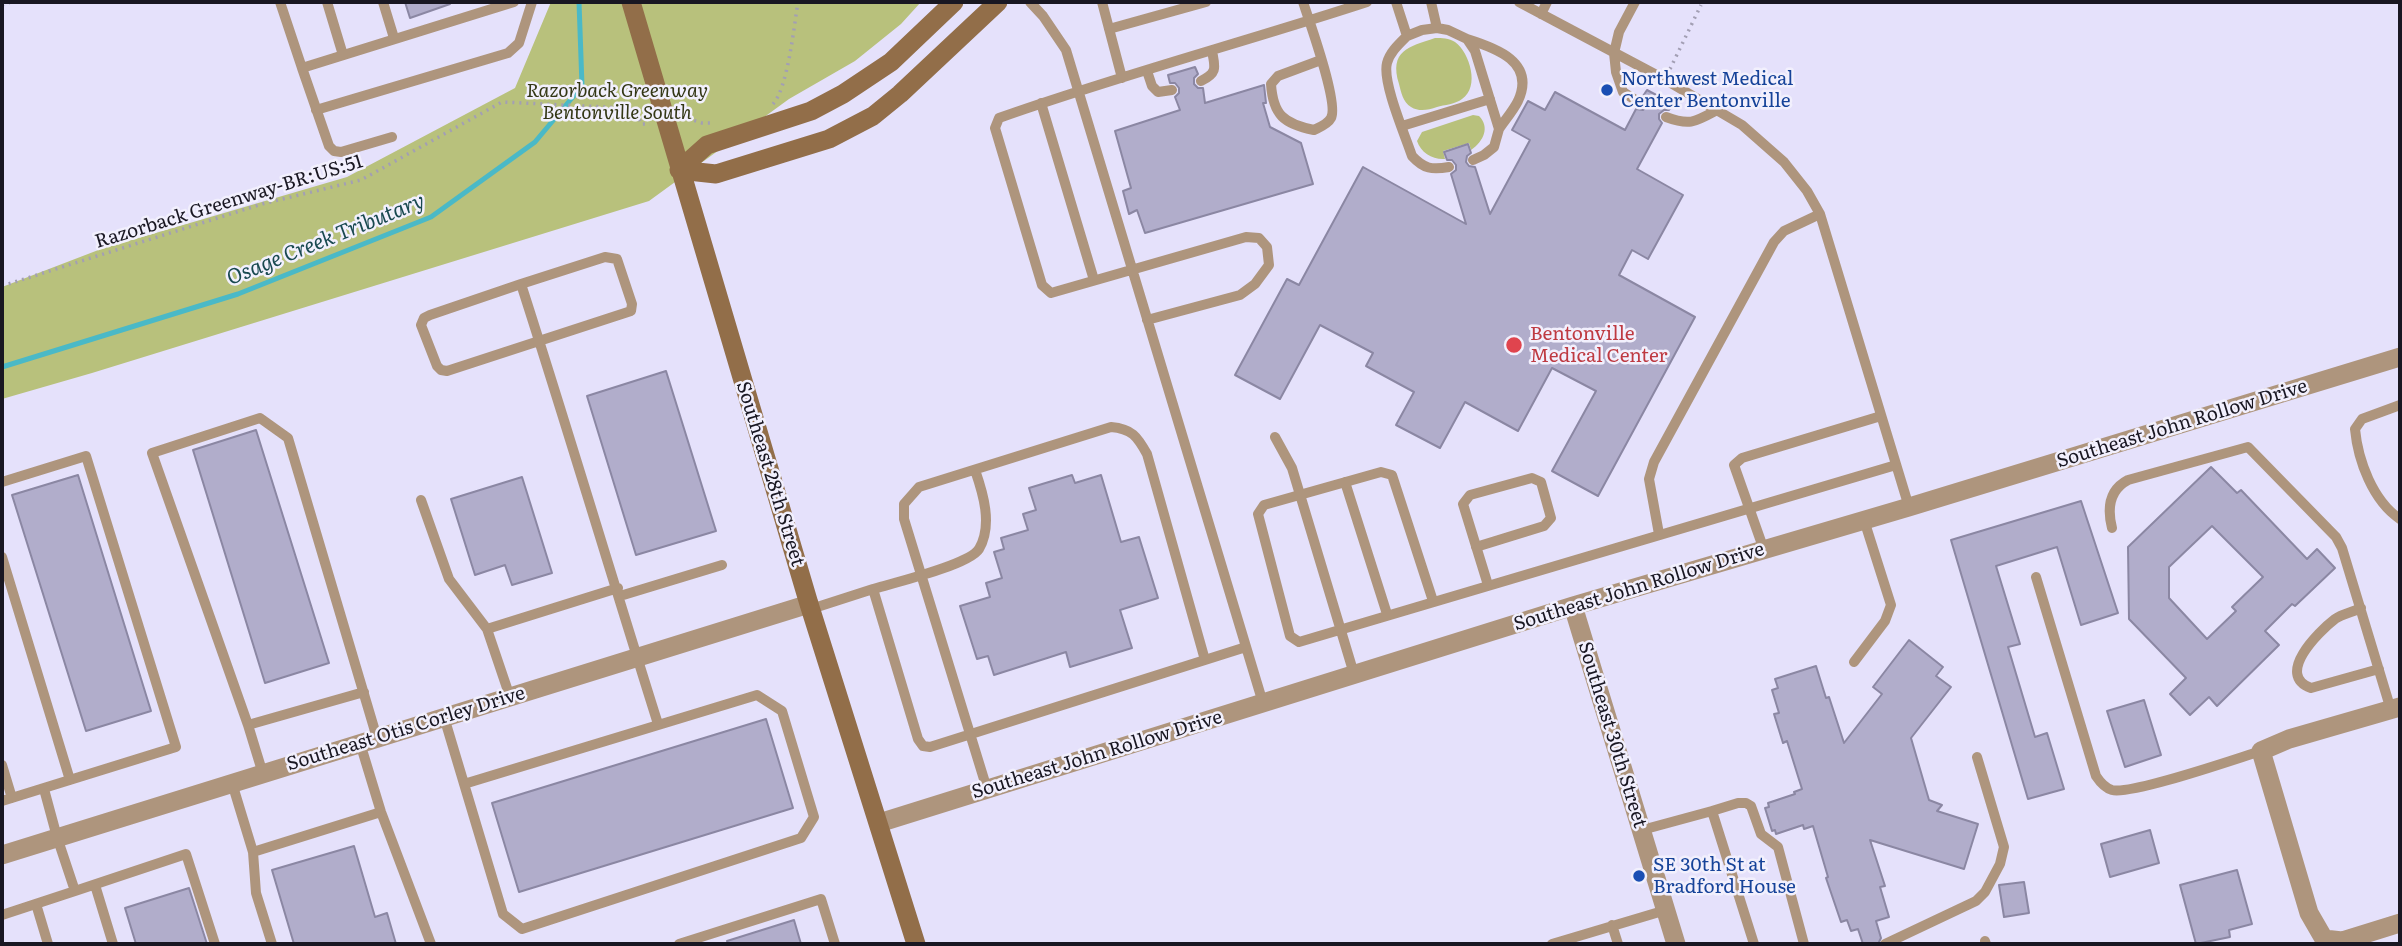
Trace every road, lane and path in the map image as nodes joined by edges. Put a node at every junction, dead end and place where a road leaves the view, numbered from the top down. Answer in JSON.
{"nodes":[{"id":1,"x":11,"y":2,"type":"edge"},
{"id":2,"x":280,"y":2,"type":"edge"},
{"id":3,"x":327,"y":2,"type":"edge"},
{"id":4,"x":383,"y":2,"type":"edge"},
{"id":5,"x":514,"y":2,"type":"edge"},
{"id":6,"x":532,"y":2,"type":"edge"},
{"id":7,"x":631,"y":2,"type":"edge"},
{"id":8,"x":798,"y":2,"type":"edge"},
{"id":9,"x":954,"y":2,"type":"edge"},
{"id":10,"x":998,"y":2,"type":"edge"},
{"id":11,"x":1030,"y":2,"type":"edge"},
{"id":12,"x":1102,"y":2,"type":"edge"},
{"id":13,"x":1206,"y":2,"type":"edge"},
{"id":14,"x":1303,"y":2,"type":"edge"},
{"id":15,"x":1367,"y":2,"type":"edge"},
{"id":16,"x":1396,"y":2,"type":"edge"},
{"id":17,"x":1431,"y":2,"type":"edge"},
{"id":18,"x":1519,"y":2,"type":"edge"},
{"id":19,"x":1547,"y":2,"type":"edge"},
{"id":20,"x":1635,"y":2,"type":"edge"},
{"id":21,"x":2,"y":5,"type":"edge"},
{"id":22,"x":1702,"y":5,"type":"dead end"},
{"id":23,"x":1541,"y":13,"type":"junction"},
{"id":24,"x":1310,"y":21,"type":"junction"},
{"id":25,"x":1437,"y":28,"type":"junction"},
{"id":26,"x":1109,"y":29,"type":"junction"},
{"id":27,"x":1407,"y":36,"type":"junction"},
{"id":28,"x":394,"y":38,"type":"junction"},
{"id":29,"x":1467,"y":38,"type":"junction"},
{"id":30,"x":1212,"y":51,"type":"junction"},
{"id":31,"x":1614,"y":53,"type":"junction"},
{"id":32,"x":343,"y":55,"type":"junction"},
{"id":33,"x":1321,"y":60,"type":"junction"},
{"id":34,"x":302,"y":68,"type":"junction"},
{"id":35,"x":1669,"y":69,"type":"dead end"},
{"id":36,"x":1147,"y":71,"type":"junction"},
{"id":37,"x":1122,"y":78,"type":"junction"},
{"id":38,"x":1201,"y":80,"type":"dead end"},
{"id":39,"x":1079,"y":90,"type":"junction"},
{"id":40,"x":1172,"y":90,"type":"dead end"},
{"id":41,"x":1490,"y":99,"type":"junction"},
{"id":42,"x":1041,"y":103,"type":"junction"},
{"id":43,"x":1640,"y":103,"type":"dead end"},
{"id":44,"x":316,"y":110,"type":"junction"},
{"id":45,"x":1717,"y":110,"type":"junction"},
{"id":46,"x":768,"y":111,"type":"dead end"},
{"id":47,"x":683,"y":115,"type":"dead end"},
{"id":48,"x":1666,"y":117,"type":"dead end"},
{"id":49,"x":715,"y":123,"type":"dead end"},
{"id":50,"x":649,"y":124,"type":"dead end"},
{"id":51,"x":1402,"y":126,"type":"junction"},
{"id":52,"x":1499,"y":129,"type":"junction"},
{"id":53,"x":391,"y":137,"type":"dead end"},
{"id":54,"x":1473,"y":160,"type":"dead end"},
{"id":55,"x":1449,"y":167,"type":"dead end"},
{"id":56,"x":679,"y":170,"type":"junction"},
{"id":57,"x":1820,"y":214,"type":"junction"},
{"id":58,"x":1131,"y":269,"type":"junction"},
{"id":59,"x":1094,"y":280,"type":"junction"},
{"id":60,"x":522,"y":284,"type":"junction"},
{"id":61,"x":2,"y":286,"type":"edge"},
{"id":62,"x":1147,"y":320,"type":"junction"},
{"id":63,"x":539,"y":340,"type":"junction"},
{"id":64,"x":2400,"y":357,"type":"edge"},
{"id":65,"x":2400,"y":405,"type":"edge"},
{"id":66,"x":1881,"y":416,"type":"junction"},
{"id":67,"x":1275,"y":437,"type":"dead end"},
{"id":68,"x":1896,"y":465,"type":"junction"},
{"id":69,"x":975,"y":470,"type":"junction"},
{"id":70,"x":2,"y":482,"type":"edge"},
{"id":71,"x":1345,"y":482,"type":"junction"},
{"id":72,"x":1299,"y":494,"type":"junction"},
{"id":73,"x":421,"y":500,"type":"dead end"},
{"id":74,"x":1749,"y":507,"type":"junction"},
{"id":75,"x":1909,"y":507,"type":"junction"},
{"id":76,"x":2400,"y":519,"type":"edge"},
{"id":77,"x":1864,"y":520,"type":"junction"},
{"id":78,"x":2112,"y":528,"type":"dead end"},
{"id":79,"x":1659,"y":534,"type":"junction"},
{"id":80,"x":1476,"y":547,"type":"junction"},
{"id":81,"x":1763,"y":550,"type":"junction"},
{"id":82,"x":2,"y":557,"type":"edge"},
{"id":83,"x":722,"y":565,"type":"dead end"},
{"id":84,"x":921,"y":574,"type":"junction"},
{"id":85,"x":2036,"y":577,"type":"dead end"},
{"id":86,"x":1488,"y":585,"type":"junction"},
{"id":87,"x":873,"y":589,"type":"junction"},
{"id":88,"x":619,"y":592,"type":"junction"},
{"id":89,"x":1433,"y":601,"type":"junction"},
{"id":90,"x":810,"y":606,"type":"junction"},
{"id":91,"x":1573,"y":606,"type":"junction"},
{"id":92,"x":2361,"y":608,"type":"junction"},
{"id":93,"x":1387,"y":614,"type":"junction"},
{"id":94,"x":1340,"y":628,"type":"junction"},
{"id":95,"x":487,"y":629,"type":"junction"},
{"id":96,"x":1246,"y":647,"type":"junction"},
{"id":97,"x":638,"y":658,"type":"junction"},
{"id":98,"x":1205,"y":660,"type":"junction"},
{"id":99,"x":1854,"y":662,"type":"dead end"},
{"id":100,"x":2379,"y":669,"type":"junction"},
{"id":101,"x":1354,"y":674,"type":"junction"},
{"id":102,"x":365,"y":692,"type":"junction"},
{"id":103,"x":510,"y":697,"type":"junction"},
{"id":104,"x":1263,"y":703,"type":"junction"},
{"id":105,"x":2396,"y":708,"type":"edge"},
{"id":106,"x":444,"y":718,"type":"junction"},
{"id":107,"x":658,"y":724,"type":"junction"},
{"id":108,"x":248,"y":725,"type":"junction"},
{"id":109,"x":972,"y":734,"type":"junction"},
{"id":110,"x":369,"y":740,"type":"junction"},
{"id":111,"x":2261,"y":751,"type":"junction"},
{"id":112,"x":1977,"y":757,"type":"dead end"},
{"id":113,"x":2,"y":765,"type":"edge"},
{"id":114,"x":262,"y":774,"type":"junction"},
{"id":115,"x":70,"y":780,"type":"junction"},
{"id":116,"x":232,"y":783,"type":"junction"},
{"id":117,"x":464,"y":784,"type":"junction"},
{"id":118,"x":44,"y":789,"type":"junction"},
{"id":119,"x":987,"y":789,"type":"junction"},
{"id":120,"x":7,"y":800,"type":"edge"},
{"id":121,"x":1712,"y":811,"type":"junction"},
{"id":122,"x":381,"y":813,"type":"junction"},
{"id":123,"x":879,"y":823,"type":"junction"},
{"id":124,"x":1642,"y":830,"type":"junction"},
{"id":125,"x":57,"y":837,"type":"junction"},
{"id":126,"x":253,"y":852,"type":"junction"},
{"id":127,"x":2,"y":855,"type":"edge"},
{"id":128,"x":95,"y":885,"type":"junction"},
{"id":129,"x":75,"y":891,"type":"junction"},
{"id":130,"x":36,"y":904,"type":"junction"},
{"id":131,"x":1666,"y":910,"type":"junction"},
{"id":132,"x":2,"y":915,"type":"edge"},
{"id":133,"x":2400,"y":923,"type":"edge"},
{"id":134,"x":1612,"y":925,"type":"junction"},
{"id":135,"x":48,"y":944,"type":"edge"},
{"id":136,"x":113,"y":944,"type":"edge"},
{"id":137,"x":215,"y":944,"type":"edge"},
{"id":138,"x":272,"y":944,"type":"edge"},
{"id":139,"x":431,"y":944,"type":"edge"},
{"id":140,"x":679,"y":944,"type":"edge"},
{"id":141,"x":835,"y":944,"type":"edge"},
{"id":142,"x":916,"y":944,"type":"edge"},
{"id":143,"x":1552,"y":944,"type":"edge"},
{"id":144,"x":1618,"y":944,"type":"edge"},
{"id":145,"x":1676,"y":944,"type":"edge"},
{"id":146,"x":1754,"y":944,"type":"edge"},
{"id":147,"x":1804,"y":944,"type":"edge"},
{"id":148,"x":1885,"y":944,"type":"edge"}],
"edges":[{"from":1,"to":21,"type":"path"},
{"from":2,"to":34,"type":"lane"},
{"from":3,"to":32,"type":"lane"},
{"from":4,"to":28,"type":"lane"},
{"from":5,"to":28,"type":"lane"},
{"from":6,"to":44,"type":"lane"},
{"from":7,"to":56,"type":"main road","name":"Southeast 28th Street"},
{"from":8,"to":46,"type":"path"},
{"from":9,"to":56,"type":"main road"},
{"from":10,"to":56,"type":"main road"},
{"from":11,"to":39,"type":"lane"},
{"from":12,"to":26,"type":"lane"},
{"from":13,"to":26,"type":"lane"},
{"from":14,"to":24,"type":"lane"},
{"from":15,"to":24,"type":"lane"},
{"from":16,"to":27,"type":"lane"},
{"from":17,"to":25,"type":"lane"},
{"from":18,"to":23,"type":"lane"},
{"from":19,"to":23,"type":"lane"},
{"from":20,"to":31,"type":"lane"},
{"from":22,"to":35,"type":"path"},
{"from":23,"to":31,"type":"lane"},
{"from":24,"to":30,"type":"lane"},
{"from":24,"to":33,"type":"lane"},
{"from":25,"to":27,"type":"lane"},
{"from":25,"to":29,"type":"lane"},
{"from":26,"to":37,"type":"lane"},
{"from":27,"to":51,"type":"lane"},
{"from":28,"to":32,"type":"lane"},
{"from":29,"to":41,"type":"lane"},
{"from":29,"to":52,"type":"lane"},
{"from":30,"to":36,"type":"lane"},
{"from":30,"to":38,"type":"lane"},
{"from":31,"to":43,"type":"lane"},
{"from":31,"to":45,"type":"lane"},
{"from":32,"to":34,"type":"lane"},
{"from":33,"to":33,"type":"lane"},
{"from":34,"to":44,"type":"lane"},
{"from":36,"to":37,"type":"lane"},
{"from":36,"to":40,"type":"lane"},
{"from":37,"to":39,"type":"lane"},
{"from":39,"to":42,"type":"lane"},
{"from":39,"to":58,"type":"lane"},
{"from":41,"to":51,"type":"lane"},
{"from":41,"to":52,"type":"lane"},
{"from":42,"to":59,"type":"lane"},
{"from":42,"to":59,"type":"lane"},
{"from":44,"to":53,"type":"lane"},
{"from":45,"to":48,"type":"lane"},
{"from":45,"to":57,"type":"lane"},
{"from":47,"to":49,"type":"path"},
{"from":50,"to":61,"type":"path","name":"Razorback Greenway-BR:US:51"},
{"from":51,"to":55,"type":"lane"},
{"from":52,"to":54,"type":"lane"},
{"from":56,"to":90,"type":"main road","name":"Southeast 28th Street"},
{"from":57,"to":66,"type":"lane"},
{"from":57,"to":79,"type":"lane"},
{"from":58,"to":59,"type":"lane"},
{"from":58,"to":62,"type":"lane"},
{"from":58,"to":62,"type":"lane"},
{"from":60,"to":63,"type":"lane"},
{"from":60,"to":63,"type":"lane"},
{"from":60,"to":63,"type":"lane"},
{"from":62,"to":96,"type":"lane"},
{"from":63,"to":88,"type":"lane"},
{"from":64,"to":75,"type":"street","name":"Southeast John Rollow Drive"},
{"from":65,"to":76,"type":"lane"},
{"from":66,"to":68,"type":"lane"},
{"from":66,"to":74,"type":"lane"},
{"from":67,"to":72,"type":"lane"},
{"from":68,"to":74,"type":"lane"},
{"from":68,"to":75,"type":"lane"},
{"from":69,"to":84,"type":"lane"},
{"from":69,"to":84,"type":"lane"},
{"from":69,"to":98,"type":"lane"},
{"from":70,"to":115,"type":"lane"},
{"from":71,"to":72,"type":"lane"},
{"from":71,"to":89,"type":"lane"},
{"from":71,"to":93,"type":"lane"},
{"from":72,"to":94,"type":"lane"},
{"from":72,"to":94,"type":"lane"},
{"from":73,"to":95,"type":"lane"},
{"from":74,"to":79,"type":"lane"},
{"from":74,"to":81,"type":"lane"},
{"from":75,"to":77,"type":"street","name":"Southeast John Rollow Drive"},
{"from":77,"to":81,"type":"street","name":"Southeast John Rollow Drive"},
{"from":77,"to":99,"type":"lane"},
{"from":78,"to":92,"type":"lane"},
{"from":79,"to":86,"type":"lane"},
{"from":80,"to":80,"type":"lane"},
{"from":80,"to":86,"type":"lane"},
{"from":81,"to":91,"type":"street","name":"Southeast John Rollow Drive"},
{"from":82,"to":115,"type":"lane"},
{"from":83,"to":88,"type":"lane"},
{"from":84,"to":87,"type":"lane"},
{"from":84,"to":109,"type":"lane"},
{"from":85,"to":111,"type":"lane"},
{"from":86,"to":89,"type":"lane"},
{"from":87,"to":90,"type":"lane"},
{"from":87,"to":109,"type":"lane"},
{"from":88,"to":95,"type":"lane"},
{"from":88,"to":97,"type":"lane"},
{"from":89,"to":93,"type":"lane"},
{"from":90,"to":97,"type":"street","name":"Southeast Otis Corley Drive"},
{"from":90,"to":123,"type":"main road","name":"Southeast 28th Street"},
{"from":91,"to":101,"type":"street","name":"Southeast John Rollow Drive"},
{"from":91,"to":124,"type":"street","name":"Southeast 30th Street"},
{"from":92,"to":100,"type":"lane"},
{"from":92,"to":100,"type":"lane"},
{"from":93,"to":94,"type":"lane"},
{"from":94,"to":101,"type":"lane"},
{"from":95,"to":103,"type":"lane"},
{"from":96,"to":98,"type":"lane"},
{"from":96,"to":104,"type":"lane"},
{"from":97,"to":103,"type":"street","name":"Southeast Otis Corley Drive"},
{"from":97,"to":107,"type":"lane"},
{"from":98,"to":109,"type":"lane"},
{"from":100,"to":105,"type":"lane"},
{"from":101,"to":104,"type":"street","name":"Southeast John Rollow Drive"},
{"from":102,"to":108,"type":"lane"},
{"from":102,"to":108,"type":"lane"},
{"from":102,"to":110,"type":"lane"},
{"from":103,"to":106,"type":"street","name":"Southeast Otis Corley Drive"},
{"from":104,"to":119,"type":"street","name":"Southeast John Rollow Drive"},
{"from":105,"to":111,"type":"street"},
{"from":106,"to":110,"type":"street","name":"Southeast Otis Corley Drive"},
{"from":106,"to":117,"type":"lane"},
{"from":107,"to":117,"type":"lane"},
{"from":107,"to":117,"type":"lane"},
{"from":108,"to":114,"type":"lane"},
{"from":109,"to":119,"type":"lane"},
{"from":110,"to":114,"type":"street","name":"Southeast Otis Corley Drive"},
{"from":110,"to":122,"type":"lane"},
{"from":111,"to":133,"type":"street"},
{"from":112,"to":148,"type":"lane"},
{"from":113,"to":120,"type":"lane"},
{"from":114,"to":116,"type":"street","name":"Southeast Otis Corley Drive"},
{"from":115,"to":118,"type":"lane"},
{"from":116,"to":125,"type":"street","name":"Southeast Otis Corley Drive"},
{"from":116,"to":126,"type":"lane"},
{"from":118,"to":120,"type":"lane"},
{"from":118,"to":125,"type":"lane"},
{"from":119,"to":123,"type":"street","name":"Southeast John Rollow Drive"},
{"from":121,"to":124,"type":"lane"},
{"from":121,"to":146,"type":"lane"},
{"from":121,"to":147,"type":"lane"},
{"from":122,"to":126,"type":"lane"},
{"from":122,"to":139,"type":"lane"},
{"from":123,"to":142,"type":"main road","name":"Southeast 28th Street"},
{"from":124,"to":131,"type":"street","name":"Southeast 30th Street"},
{"from":125,"to":127,"type":"street","name":"Southeast Otis Corley Drive"},
{"from":125,"to":129,"type":"lane"},
{"from":126,"to":138,"type":"lane"},
{"from":128,"to":129,"type":"lane"},
{"from":128,"to":136,"type":"lane"},
{"from":128,"to":137,"type":"lane"},
{"from":129,"to":130,"type":"lane"},
{"from":130,"to":132,"type":"lane"},
{"from":130,"to":135,"type":"lane"},
{"from":131,"to":134,"type":"lane"},
{"from":131,"to":145,"type":"street","name":"Southeast 30th Street"},
{"from":134,"to":143,"type":"lane"},
{"from":134,"to":144,"type":"lane"},
{"from":140,"to":141,"type":"lane"}]}
